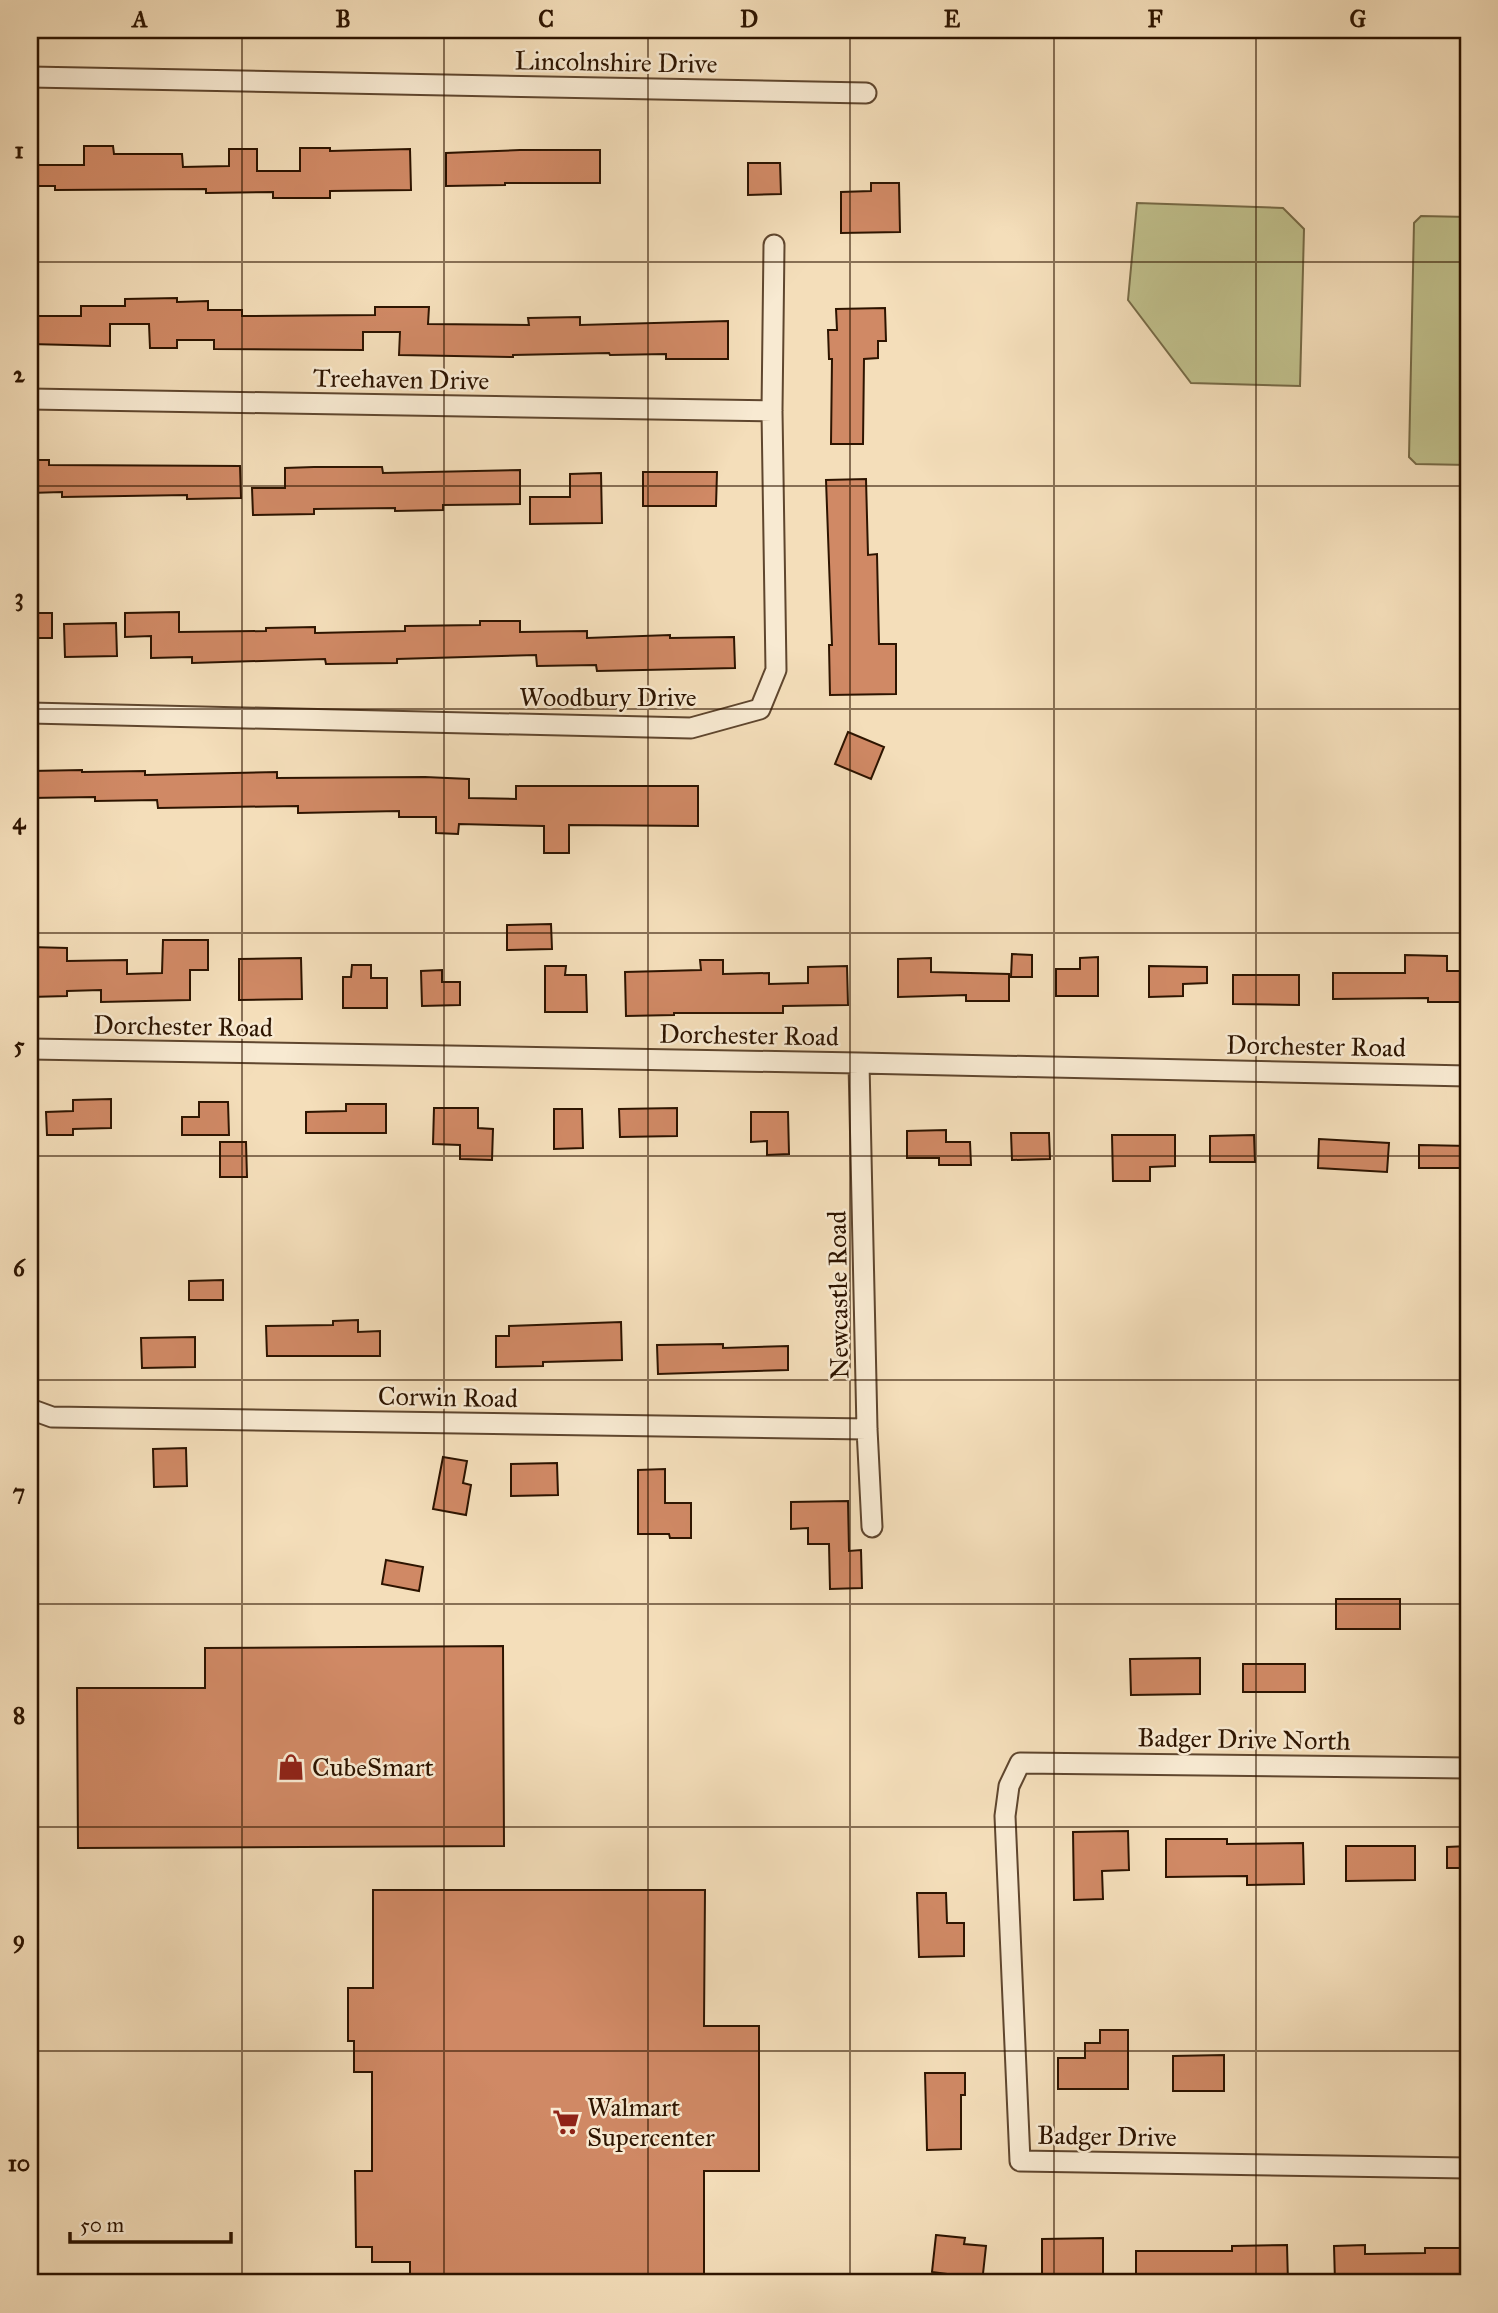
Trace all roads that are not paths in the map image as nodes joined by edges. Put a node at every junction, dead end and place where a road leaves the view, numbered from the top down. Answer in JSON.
{"nodes":[{"id":1,"x":30,"y":77,"type":"edge"},
{"id":2,"x":866,"y":93,"type":"dead end"},
{"id":3,"x":774,"y":245,"type":"dead end"},
{"id":4,"x":30,"y":399,"type":"edge"},
{"id":5,"x":772,"y":411,"type":"junction"},
{"id":6,"x":30,"y":713,"type":"edge"},
{"id":7,"x":30,"y":1049,"type":"edge"},
{"id":8,"x":859,"y":1063,"type":"junction"},
{"id":9,"x":1468,"y":1076,"type":"edge"},
{"id":10,"x":30,"y":1409,"type":"edge"},
{"id":11,"x":867,"y":1429,"type":"junction"},
{"id":12,"x":872,"y":1527,"type":"dead end"},
{"id":13,"x":1020,"y":1763,"type":"joint"},
{"id":14,"x":1468,"y":1768,"type":"edge"},
{"id":15,"x":1468,"y":2168,"type":"edge"}],
"edges":[{"from":1,"to":2,"type":"street","name":"Lincolnshire Drive"},
{"from":3,"to":5,"type":"street","name":"Woodbury Drive"},
{"from":4,"to":5,"type":"street","name":"Treehaven Drive"},
{"from":5,"to":6,"type":"street","name":"Woodbury Drive"},
{"from":7,"to":8,"type":"street","name":"Dorchester Road"},
{"from":8,"to":9,"type":"street","name":"Dorchester Road"},
{"from":8,"to":11,"type":"street","name":"Newcastle Road"},
{"from":10,"to":11,"type":"street","name":"Corwin Road"},
{"from":11,"to":12,"type":"street","name":"Newcastle Road"},
{"from":13,"to":14,"type":"street","name":"Badger Drive North"},
{"from":13,"to":15,"type":"street","name":"Badger Drive"}]}
